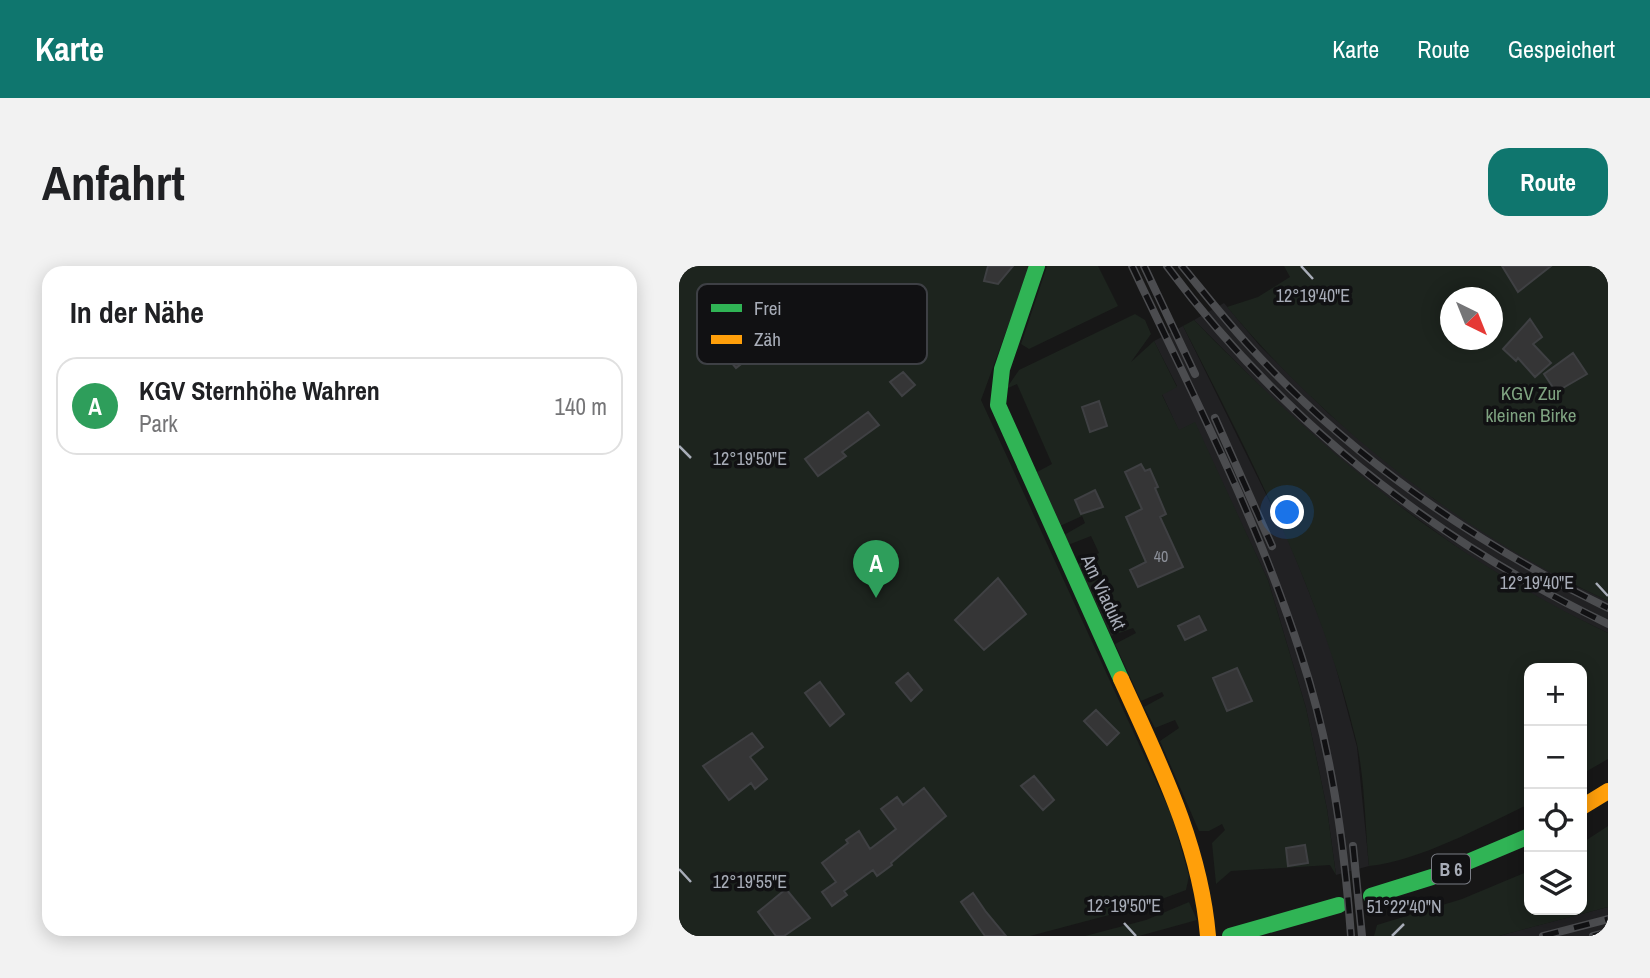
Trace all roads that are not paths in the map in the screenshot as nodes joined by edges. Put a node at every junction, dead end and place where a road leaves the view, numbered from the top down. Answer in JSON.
{"nodes":[{"id":1,"x":1037,"y":266,"type":"edge"},
{"id":2,"x":1608,"y":791,"type":"edge"},
{"id":3,"x":1587,"y":804,"type":"edge"},
{"id":4,"x":1524,"y":838,"type":"edge"},
{"id":5,"x":1371,"y":896,"type":"dead end"},
{"id":6,"x":1339,"y":905,"type":"dead end"},
{"id":7,"x":1208,"y":936,"type":"edge"},
{"id":8,"x":1230,"y":936,"type":"edge"}],
"edges":[{"from":1,"to":7,"type":"street","name":"Am Viadukt"},
{"from":2,"to":3,"type":"street"},
{"from":4,"to":5,"type":"street","number":"B 6"},
{"from":6,"to":8,"type":"street"}]}
